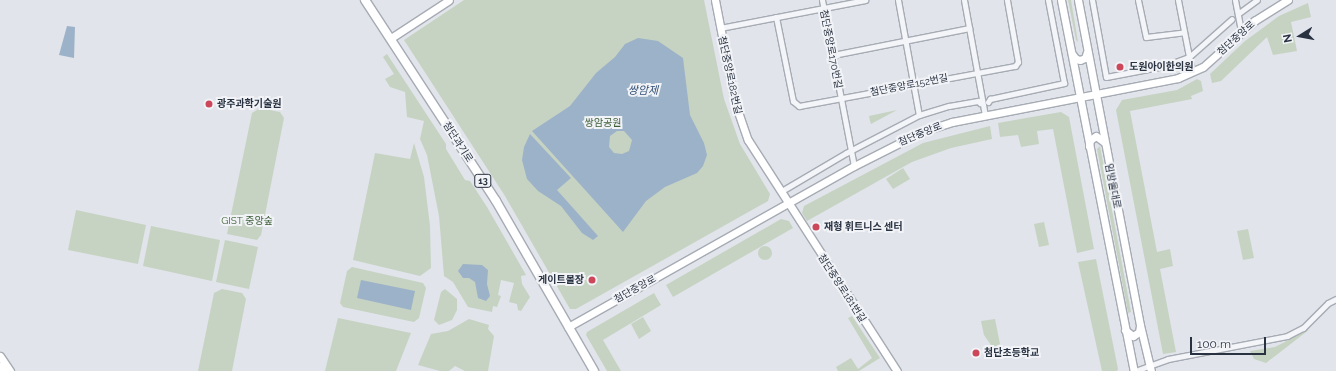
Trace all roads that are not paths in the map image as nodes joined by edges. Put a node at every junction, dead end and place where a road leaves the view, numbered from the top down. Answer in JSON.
{"nodes":[{"id":1,"x":365,"y":0,"type":"edge"},
{"id":2,"x":449,"y":0,"type":"edge"},
{"id":3,"x":714,"y":0,"type":"edge"},
{"id":4,"x":822,"y":0,"type":"edge"},
{"id":5,"x":865,"y":0,"type":"edge"},
{"id":6,"x":898,"y":0,"type":"edge"},
{"id":7,"x":964,"y":0,"type":"edge"},
{"id":8,"x":1007,"y":0,"type":"edge"},
{"id":9,"x":1048,"y":0,"type":"edge"},
{"id":10,"x":1061,"y":0,"type":"edge"},
{"id":11,"x":1078,"y":0,"type":"edge"},
{"id":12,"x":1092,"y":0,"type":"edge"},
{"id":13,"x":1138,"y":0,"type":"edge"},
{"id":14,"x":1178,"y":0,"type":"edge"},
{"id":15,"x":1235,"y":0,"type":"edge"},
{"id":16,"x":1257,"y":0,"type":"edge"},
{"id":17,"x":1288,"y":0,"type":"edge"},
{"id":18,"x":823,"y":8,"type":"junction"},
{"id":19,"x":1238,"y":13,"type":"dead end"},
{"id":20,"x":776,"y":17,"type":"junction"},
{"id":21,"x":1232,"y":19,"type":"dead end"},
{"id":22,"x":720,"y":28,"type":"junction"},
{"id":23,"x":969,"y":28,"type":"junction"},
{"id":24,"x":1184,"y":32,"type":"junction"},
{"id":25,"x":1241,"y":32,"type":"junction"},
{"id":26,"x":391,"y":38,"type":"junction"},
{"id":27,"x":906,"y":42,"type":"junction"},
{"id":28,"x":1087,"y":49,"type":"junction"},
{"id":29,"x":1071,"y":52,"type":"junction"},
{"id":30,"x":833,"y":56,"type":"junction"},
{"id":31,"x":1189,"y":57,"type":"junction"},
{"id":32,"x":977,"y":72,"type":"junction"},
{"id":33,"x":1192,"y":72,"type":"junction"},
{"id":34,"x":914,"y":85,"type":"junction"},
{"id":35,"x":1095,"y":94,"type":"junction"},
{"id":36,"x":1080,"y":96,"type":"junction"},
{"id":37,"x":841,"y":99,"type":"junction"},
{"id":38,"x":988,"y":102,"type":"dead end"},
{"id":39,"x":980,"y":103,"type":"dead end"},
{"id":40,"x":919,"y":115,"type":"junction"},
{"id":41,"x":985,"y":115,"type":"junction"},
{"id":42,"x":1105,"y":144,"type":"junction"},
{"id":43,"x":1089,"y":147,"type":"junction"},
{"id":44,"x":850,"y":151,"type":"junction"},
{"id":45,"x":854,"y":166,"type":"junction"},
{"id":46,"x":785,"y":189,"type":"dead end"},
{"id":47,"x":788,"y":205,"type":"junction"},
{"id":48,"x":1336,"y":299,"type":"edge"},
{"id":49,"x":1140,"y":325,"type":"junction"},
{"id":50,"x":568,"y":327,"type":"junction"},
{"id":51,"x":1124,"y":328,"type":"junction"},
{"id":52,"x":0,"y":356,"type":"edge"},
{"id":53,"x":0,"y":366,"type":"edge"},
{"id":54,"x":1150,"y":368,"type":"edge"},
{"id":55,"x":4,"y":371,"type":"edge"},
{"id":56,"x":10,"y":371,"type":"edge"},
{"id":57,"x":594,"y":371,"type":"edge"},
{"id":58,"x":897,"y":371,"type":"edge"},
{"id":59,"x":1134,"y":371,"type":"edge"}],
"edges":[{"from":1,"to":26,"type":"main road","name":"첨단과기로","number":"13"},
{"from":2,"to":26,"type":"street"},
{"from":3,"to":22,"type":"street","name":"첨단중앙로182번길"},
{"from":4,"to":18,"type":"street","name":"첨단중앙로170번길"},
{"from":5,"to":18,"type":"street"},
{"from":6,"to":27,"type":"street"},
{"from":7,"to":23,"type":"street"},
{"from":8,"to":32,"type":"street","name":"첨단중앙로152번길"},
{"from":9,"to":38,"type":"street"},
{"from":10,"to":29,"type":"street","name":"임방울대로"},
{"from":11,"to":28,"type":"street","name":"임방울대로"},
{"from":12,"to":31,"type":"street"},
{"from":13,"to":24,"type":"street"},
{"from":14,"to":24,"type":"street"},
{"from":15,"to":25,"type":"street"},
{"from":16,"to":19,"type":"street"},
{"from":17,"to":25,"type":"street","name":"첨단중앙로"},
{"from":18,"to":20,"type":"street","name":"첨단중앙로182번길"},
{"from":18,"to":30,"type":"street","name":"첨단중앙로170번길"},
{"from":20,"to":22,"type":"street","name":"첨단중앙로182번길"},
{"from":20,"to":37,"type":"street","name":"첨단중앙로170번길"},
{"from":21,"to":31,"type":"street"},
{"from":22,"to":47,"type":"street","name":"첨단중앙로182번길"},
{"from":23,"to":27,"type":"street"},
{"from":23,"to":32,"type":"street"},
{"from":24,"to":31,"type":"street"},
{"from":25,"to":33,"type":"street","name":"첨단중앙로"},
{"from":26,"to":50,"type":"main road","name":"첨단과기로","number":"13"},
{"from":27,"to":30,"type":"street"},
{"from":27,"to":34,"type":"street"},
{"from":28,"to":29,"type":"street"},
{"from":28,"to":35,"type":"street","name":"임방울대로"},
{"from":29,"to":36,"type":"street","name":"임방울대로"},
{"from":30,"to":37,"type":"street","name":"첨단중앙로170번길"},
{"from":31,"to":33,"type":"street"},
{"from":32,"to":34,"type":"street","name":"첨단중앙로152번길"},
{"from":32,"to":41,"type":"street"},
{"from":33,"to":35,"type":"street","name":"첨단중앙로"},
{"from":34,"to":37,"type":"street","name":"첨단중앙로152번길"},
{"from":34,"to":40,"type":"street"},
{"from":35,"to":36,"type":"street","name":"첨단중앙로"},
{"from":35,"to":42,"type":"street","name":"임방울대로"},
{"from":36,"to":41,"type":"street","name":"첨단중앙로"},
{"from":36,"to":43,"type":"street","name":"임방울대로"},
{"from":37,"to":44,"type":"street","name":"첨단중앙로170번길"},
{"from":39,"to":40,"type":"street"},
{"from":40,"to":44,"type":"street"},
{"from":41,"to":45,"type":"street","name":"첨단중앙로"},
{"from":42,"to":43,"type":"street"},
{"from":42,"to":49,"type":"street","name":"임방울대로"},
{"from":43,"to":51,"type":"street","name":"임방울대로"},
{"from":44,"to":45,"type":"street","name":"첨단중앙로170번길"},
{"from":44,"to":46,"type":"street"},
{"from":45,"to":47,"type":"street","name":"첨단중앙로"},
{"from":47,"to":50,"type":"street","name":"첨단중앙로"},
{"from":47,"to":58,"type":"street","name":"첨단중앙로181번길"},
{"from":48,"to":54,"type":"street"},
{"from":49,"to":51,"type":"street"},
{"from":49,"to":54,"type":"street","name":"임방울대로"},
{"from":50,"to":57,"type":"main road","name":"첨단과기로","number":"13"},
{"from":51,"to":59,"type":"street","name":"임방울대로"},
{"from":52,"to":56,"type":"street"},
{"from":53,"to":55,"type":"street"},
{"from":54,"to":59,"type":"street"}]}
